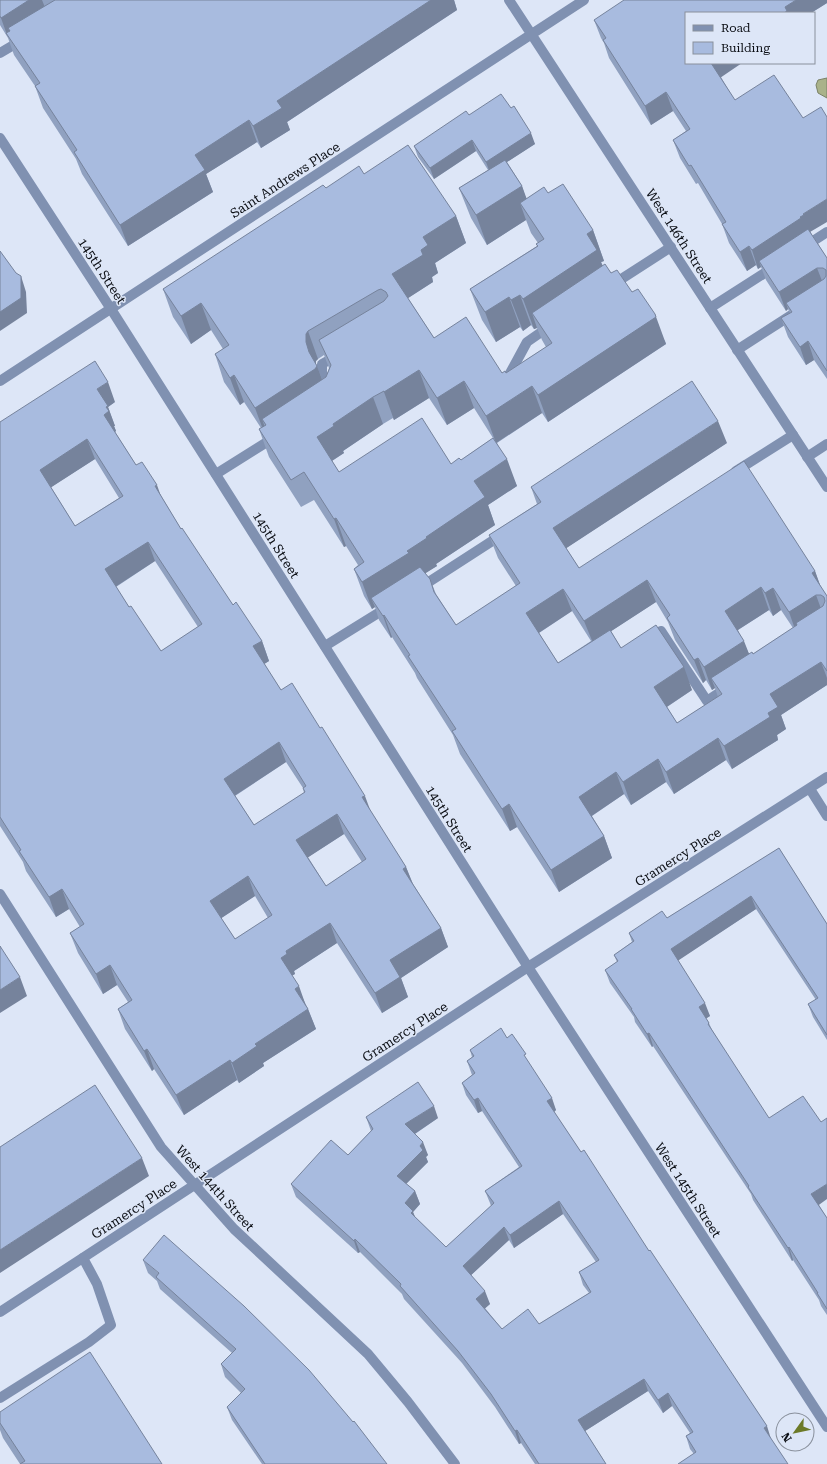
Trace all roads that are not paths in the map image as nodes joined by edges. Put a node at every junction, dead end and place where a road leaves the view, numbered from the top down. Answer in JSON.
{"nodes":[{"id":1,"x":509,"y":0,"type":"edge"},
{"id":2,"x":584,"y":0,"type":"edge"},
{"id":3,"x":32,"y":33,"type":"edge"},
{"id":4,"x":531,"y":34,"type":"junction"},
{"id":5,"x":0,"y":53,"type":"edge"},
{"id":6,"x":0,"y":138,"type":"edge"},
{"id":7,"x":827,"y":232,"type":"edge"},
{"id":8,"x":671,"y":247,"type":"junction"},
{"id":9,"x":795,"y":253,"type":"edge"},
{"id":10,"x":782,"y":262,"type":"edge"},
{"id":11,"x":605,"y":290,"type":"edge"},
{"id":12,"x":710,"y":308,"type":"junction"},
{"id":13,"x":802,"y":308,"type":"edge"},
{"id":14,"x":111,"y":309,"type":"junction"},
{"id":15,"x":560,"y":320,"type":"edge"},
{"id":16,"x":347,"y":350,"type":"edge"},
{"id":17,"x":738,"y":350,"type":"junction"},
{"id":18,"x":508,"y":377,"type":"edge"},
{"id":19,"x":0,"y":381,"type":"edge"},
{"id":20,"x":332,"y":397,"type":"edge"},
{"id":21,"x":287,"y":430,"type":"edge"},
{"id":22,"x":793,"y":435,"type":"junction"},
{"id":23,"x":827,"y":444,"type":"edge"},
{"id":24,"x":807,"y":457,"type":"junction"},
{"id":25,"x":216,"y":474,"type":"junction"},
{"id":26,"x":728,"y":477,"type":"edge"},
{"id":27,"x":827,"y":487,"type":"edge"},
{"id":28,"x":509,"y":529,"type":"edge"},
{"id":29,"x":412,"y":593,"type":"edge"},
{"id":30,"x":398,"y":601,"type":"edge"},
{"id":31,"x":661,"y":631,"type":"edge"},
{"id":32,"x":325,"y":646,"type":"junction"},
{"id":33,"x":734,"y":684,"type":"edge"},
{"id":34,"x":827,"y":777,"type":"edge"},
{"id":35,"x":810,"y":789,"type":"junction"},
{"id":36,"x":827,"y":816,"type":"edge"},
{"id":37,"x":0,"y":894,"type":"edge"},
{"id":38,"x":528,"y":967,"type":"junction"},
{"id":39,"x":194,"y":1186,"type":"junction"},
{"id":40,"x":84,"y":1258,"type":"junction"},
{"id":41,"x":0,"y":1312,"type":"edge"},
{"id":42,"x":0,"y":1398,"type":"edge"},
{"id":43,"x":827,"y":1427,"type":"edge"},
{"id":44,"x":455,"y":1464,"type":"edge"}],
"edges":[{"from":1,"to":4,"type":"street","name":"West 146th Street"},
{"from":2,"to":4,"type":"street","name":"Saint Andrews Place"},
{"from":3,"to":5,"type":"street"},
{"from":4,"to":8,"type":"street","name":"West 146th Street"},
{"from":4,"to":14,"type":"street","name":"Saint Andrews Place"},
{"from":6,"to":14,"type":"street","name":"145th Street"},
{"from":7,"to":9,"type":"street"},
{"from":8,"to":11,"type":"street"},
{"from":8,"to":12,"type":"street","name":"West 146th Street"},
{"from":10,"to":12,"type":"street"},
{"from":12,"to":17,"type":"street","name":"West 146th Street"},
{"from":13,"to":17,"type":"street"},
{"from":14,"to":19,"type":"street","name":"Saint Andrews Place"},
{"from":14,"to":25,"type":"street","name":"145th Street"},
{"from":15,"to":18,"type":"street"},
{"from":16,"to":20,"type":"street"},
{"from":17,"to":22,"type":"street","name":"West 146th Street"},
{"from":21,"to":25,"type":"street"},
{"from":22,"to":24,"type":"street","name":"West 146th Street"},
{"from":22,"to":26,"type":"street"},
{"from":23,"to":24,"type":"street"},
{"from":24,"to":27,"type":"street","name":"West 146th Street"},
{"from":25,"to":32,"type":"street","name":"145th Street"},
{"from":28,"to":29,"type":"street"},
{"from":30,"to":32,"type":"street"},
{"from":31,"to":33,"type":"street"},
{"from":32,"to":38,"type":"street","name":"145th Street"},
{"from":34,"to":35,"type":"street","name":"Gramercy Place"},
{"from":35,"to":36,"type":"street"},
{"from":35,"to":38,"type":"street","name":"Gramercy Place"},
{"from":37,"to":39,"type":"street","name":"West 144th Street"},
{"from":38,"to":39,"type":"street","name":"Gramercy Place"},
{"from":38,"to":43,"type":"street","name":"West 145th Street"},
{"from":39,"to":40,"type":"street","name":"Gramercy Place"},
{"from":39,"to":44,"type":"street","name":"West 144th Street"},
{"from":40,"to":41,"type":"street","name":"Gramercy Place"},
{"from":40,"to":42,"type":"street"}]}
